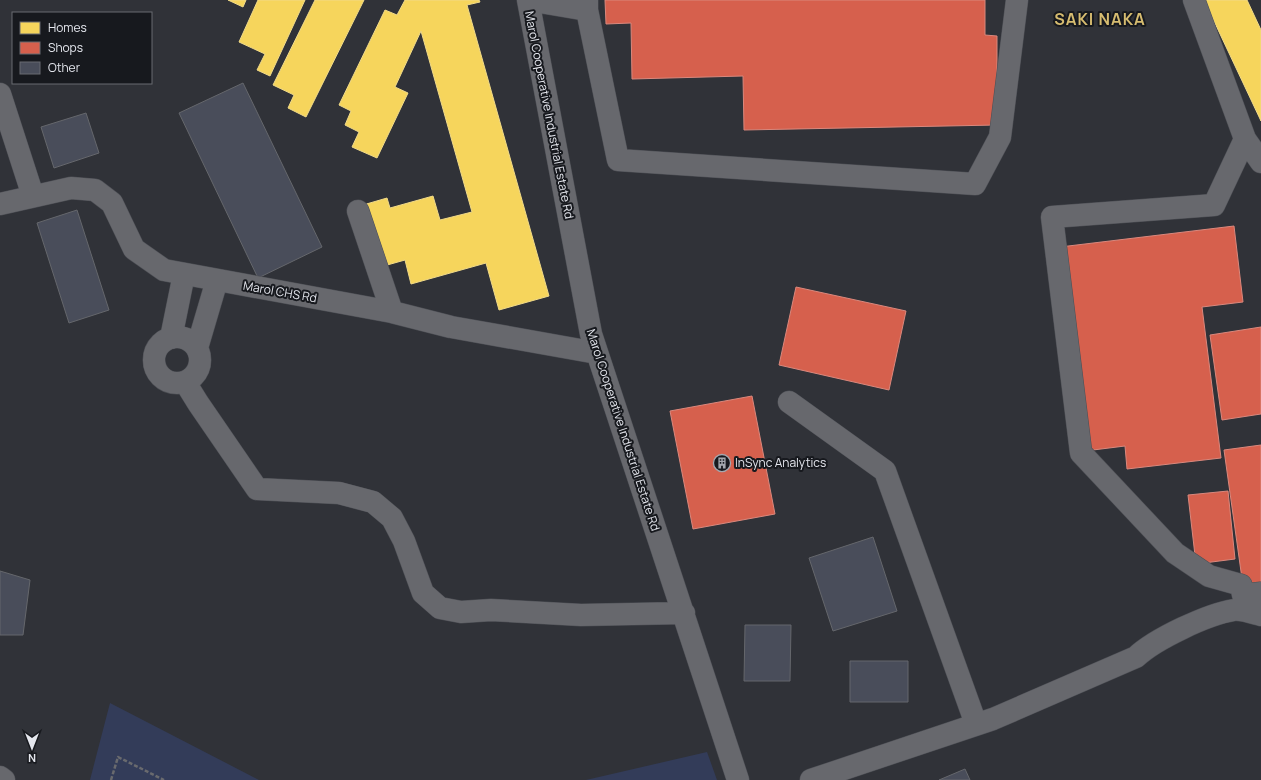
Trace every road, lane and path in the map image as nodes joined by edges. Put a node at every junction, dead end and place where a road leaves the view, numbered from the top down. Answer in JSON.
{"nodes":[{"id":1,"x":528,"y":0,"type":"edge"},
{"id":2,"x":1017,"y":0,"type":"edge"},
{"id":3,"x":1194,"y":0,"type":"edge"},
{"id":4,"x":587,"y":5,"type":"edge"},
{"id":5,"x":0,"y":94,"type":"edge"},
{"id":6,"x":1245,"y":139,"type":"junction"},
{"id":7,"x":1261,"y":162,"type":"edge"},
{"id":8,"x":33,"y":196,"type":"junction"},
{"id":9,"x":0,"y":204,"type":"edge"},
{"id":10,"x":358,"y":211,"type":"dead end"},
{"id":11,"x":184,"y":274,"type":"junction"},
{"id":12,"x":217,"y":280,"type":"junction"},
{"id":13,"x":392,"y":312,"type":"junction"},
{"id":14,"x":171,"y":338,"type":"junction"},
{"id":15,"x":197,"y":348,"type":"junction"},
{"id":16,"x":597,"y":353,"type":"junction"},
{"id":17,"x":186,"y":382,"type":"junction"},
{"id":18,"x":789,"y":402,"type":"dead end"},
{"id":19,"x":1261,"y":593,"type":"edge"},
{"id":20,"x":684,"y":613,"type":"junction"},
{"id":21,"x":1261,"y":615,"type":"edge"},
{"id":22,"x":976,"y":724,"type":"junction"},
{"id":23,"x":0,"y":777,"type":"edge"},
{"id":24,"x":4,"y":780,"type":"edge"},
{"id":25,"x":111,"y":780,"type":"edge"},
{"id":26,"x":164,"y":780,"type":"edge"},
{"id":27,"x":738,"y":780,"type":"edge"},
{"id":28,"x":811,"y":780,"type":"edge"}],
"edges":[{"from":1,"to":4,"type":"street"},
{"from":1,"to":16,"type":"street","name":"Marol Cooperative Industrial Estate Rd"},
{"from":2,"to":4,"type":"street"},
{"from":3,"to":6,"type":"street"},
{"from":5,"to":8,"type":"street"},
{"from":6,"to":7,"type":"street"},
{"from":6,"to":19,"type":"street"},
{"from":8,"to":9,"type":"street","name":"Marol CHS Rd"},
{"from":8,"to":11,"type":"street","name":"Marol CHS Rd"},
{"from":10,"to":13,"type":"street"},
{"from":11,"to":12,"type":"street","name":"Marol CHS Rd"},
{"from":11,"to":14,"type":"street"},
{"from":12,"to":13,"type":"street","name":"Marol CHS Rd"},
{"from":12,"to":15,"type":"street"},
{"from":13,"to":16,"type":"street","name":"Marol CHS Rd"},
{"from":14,"to":15,"type":"street"},
{"from":14,"to":17,"type":"street"},
{"from":15,"to":17,"type":"street"},
{"from":16,"to":20,"type":"street","name":"Marol Cooperative Industrial Estate Rd"},
{"from":17,"to":20,"type":"street"},
{"from":18,"to":22,"type":"street"},
{"from":20,"to":27,"type":"street","name":"Marol Cooperative Industrial Estate Rd"},
{"from":21,"to":22,"type":"street"},
{"from":22,"to":28,"type":"street"},
{"from":23,"to":24,"type":"street"},
{"from":25,"to":26,"type":"path"}]}
